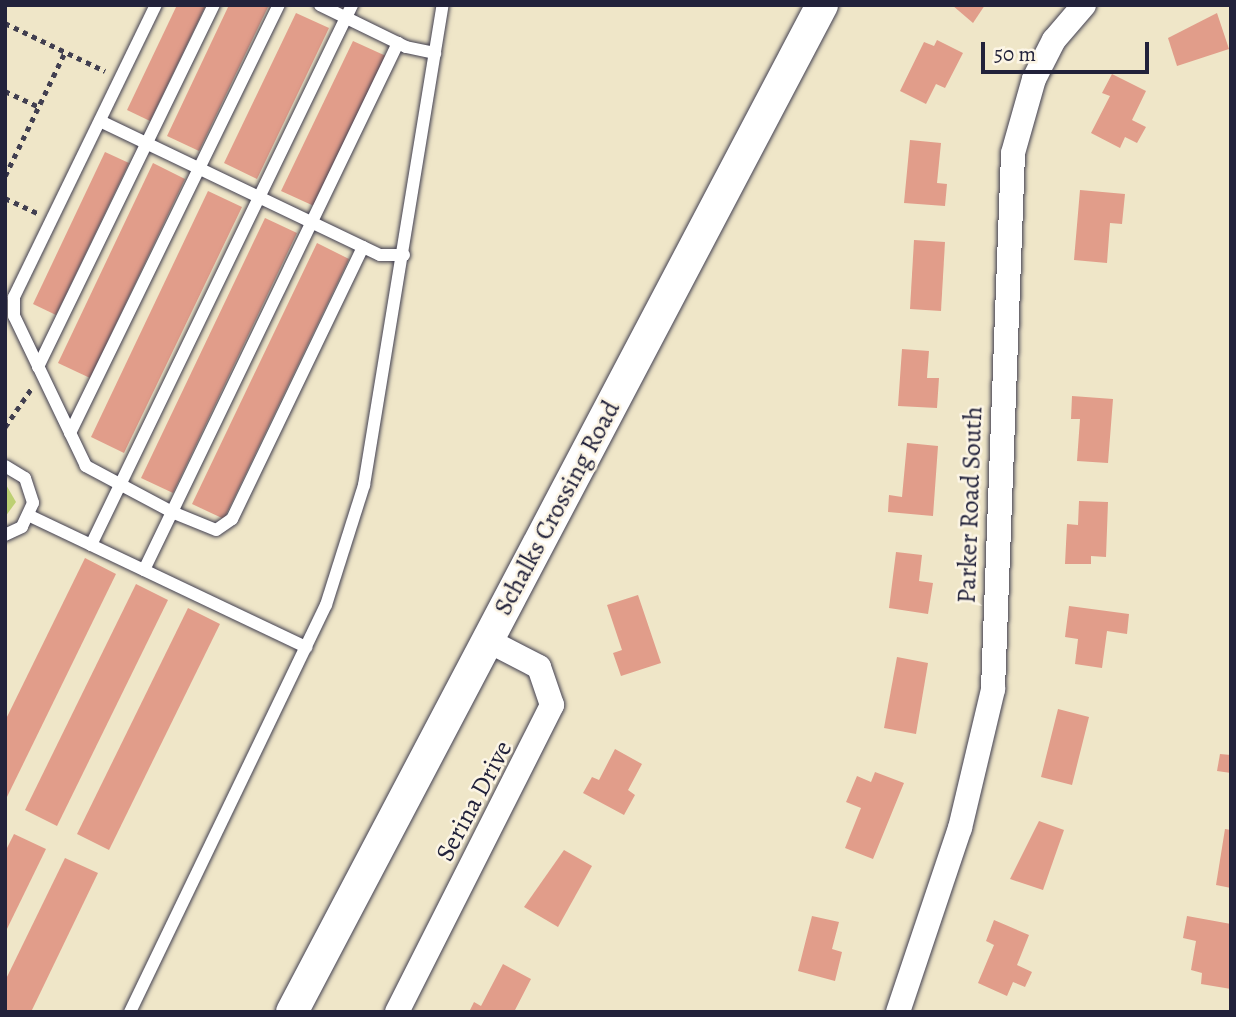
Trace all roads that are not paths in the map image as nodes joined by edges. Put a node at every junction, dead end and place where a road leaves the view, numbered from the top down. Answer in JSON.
{"nodes":[{"id":1,"x":156,"y":5,"type":"edge"},
{"id":2,"x":214,"y":5,"type":"edge"},
{"id":3,"x":279,"y":5,"type":"edge"},
{"id":4,"x":320,"y":5,"type":"edge"},
{"id":5,"x":352,"y":5,"type":"edge"},
{"id":6,"x":443,"y":5,"type":"edge"},
{"id":7,"x":822,"y":5,"type":"edge"},
{"id":8,"x":1084,"y":5,"type":"edge"},
{"id":9,"x":346,"y":18,"type":"junction"},
{"id":10,"x":398,"y":43,"type":"junction"},
{"id":11,"x":435,"y":53,"type":"junction"},
{"id":12,"x":100,"y":121,"type":"junction"},
{"id":13,"x":146,"y":144,"type":"junction"},
{"id":14,"x":199,"y":169,"type":"junction"},
{"id":15,"x":259,"y":197,"type":"junction"},
{"id":16,"x":312,"y":222,"type":"junction"},
{"id":17,"x":363,"y":247,"type":"junction"},
{"id":18,"x":404,"y":255,"type":"junction"},
{"id":19,"x":38,"y":367,"type":"junction"},
{"id":20,"x":70,"y":433,"type":"junction"},
{"id":21,"x":5,"y":466,"type":"edge"},
{"id":22,"x":118,"y":487,"type":"junction"},
{"id":23,"x":172,"y":512,"type":"junction"},
{"id":24,"x":30,"y":516,"type":"junction"},
{"id":25,"x":5,"y":535,"type":"edge"},
{"id":26,"x":91,"y":545,"type":"junction"},
{"id":27,"x":144,"y":570,"type":"junction"},
{"id":28,"x":488,"y":640,"type":"junction"},
{"id":29,"x":306,"y":647,"type":"junction"},
{"id":30,"x":130,"y":1012,"type":"edge"},
{"id":31,"x":292,"y":1012,"type":"edge"},
{"id":32,"x":397,"y":1012,"type":"edge"},
{"id":33,"x":898,"y":1012,"type":"edge"}],
"edges":[{"from":1,"to":12,"type":"lane"},
{"from":2,"to":13,"type":"lane"},
{"from":3,"to":14,"type":"lane"},
{"from":4,"to":9,"type":"lane"},
{"from":5,"to":9,"type":"lane"},
{"from":6,"to":11,"type":"lane"},
{"from":7,"to":28,"type":"street","name":"Schalks Crossing Road"},
{"from":8,"to":33,"type":"street","name":"Parker Road South"},
{"from":9,"to":10,"type":"lane"},
{"from":9,"to":15,"type":"lane"},
{"from":10,"to":11,"type":"lane"},
{"from":10,"to":16,"type":"lane"},
{"from":11,"to":18,"type":"lane"},
{"from":12,"to":13,"type":"lane"},
{"from":12,"to":19,"type":"lane"},
{"from":13,"to":14,"type":"lane"},
{"from":13,"to":19,"type":"lane"},
{"from":14,"to":15,"type":"lane"},
{"from":14,"to":20,"type":"lane"},
{"from":15,"to":16,"type":"lane"},
{"from":15,"to":22,"type":"lane"},
{"from":16,"to":17,"type":"lane"},
{"from":16,"to":23,"type":"lane"},
{"from":17,"to":18,"type":"lane"},
{"from":17,"to":23,"type":"lane"},
{"from":18,"to":29,"type":"lane"},
{"from":19,"to":20,"type":"lane"},
{"from":20,"to":22,"type":"lane"},
{"from":21,"to":24,"type":"lane"},
{"from":22,"to":23,"type":"lane"},
{"from":22,"to":26,"type":"lane"},
{"from":23,"to":27,"type":"lane"},
{"from":24,"to":25,"type":"lane"},
{"from":24,"to":26,"type":"lane"},
{"from":26,"to":27,"type":"lane"},
{"from":27,"to":29,"type":"lane"},
{"from":28,"to":31,"type":"street","name":"Schalks Crossing Road"},
{"from":28,"to":32,"type":"street","name":"Serina Drive"},
{"from":29,"to":30,"type":"lane"}]}
